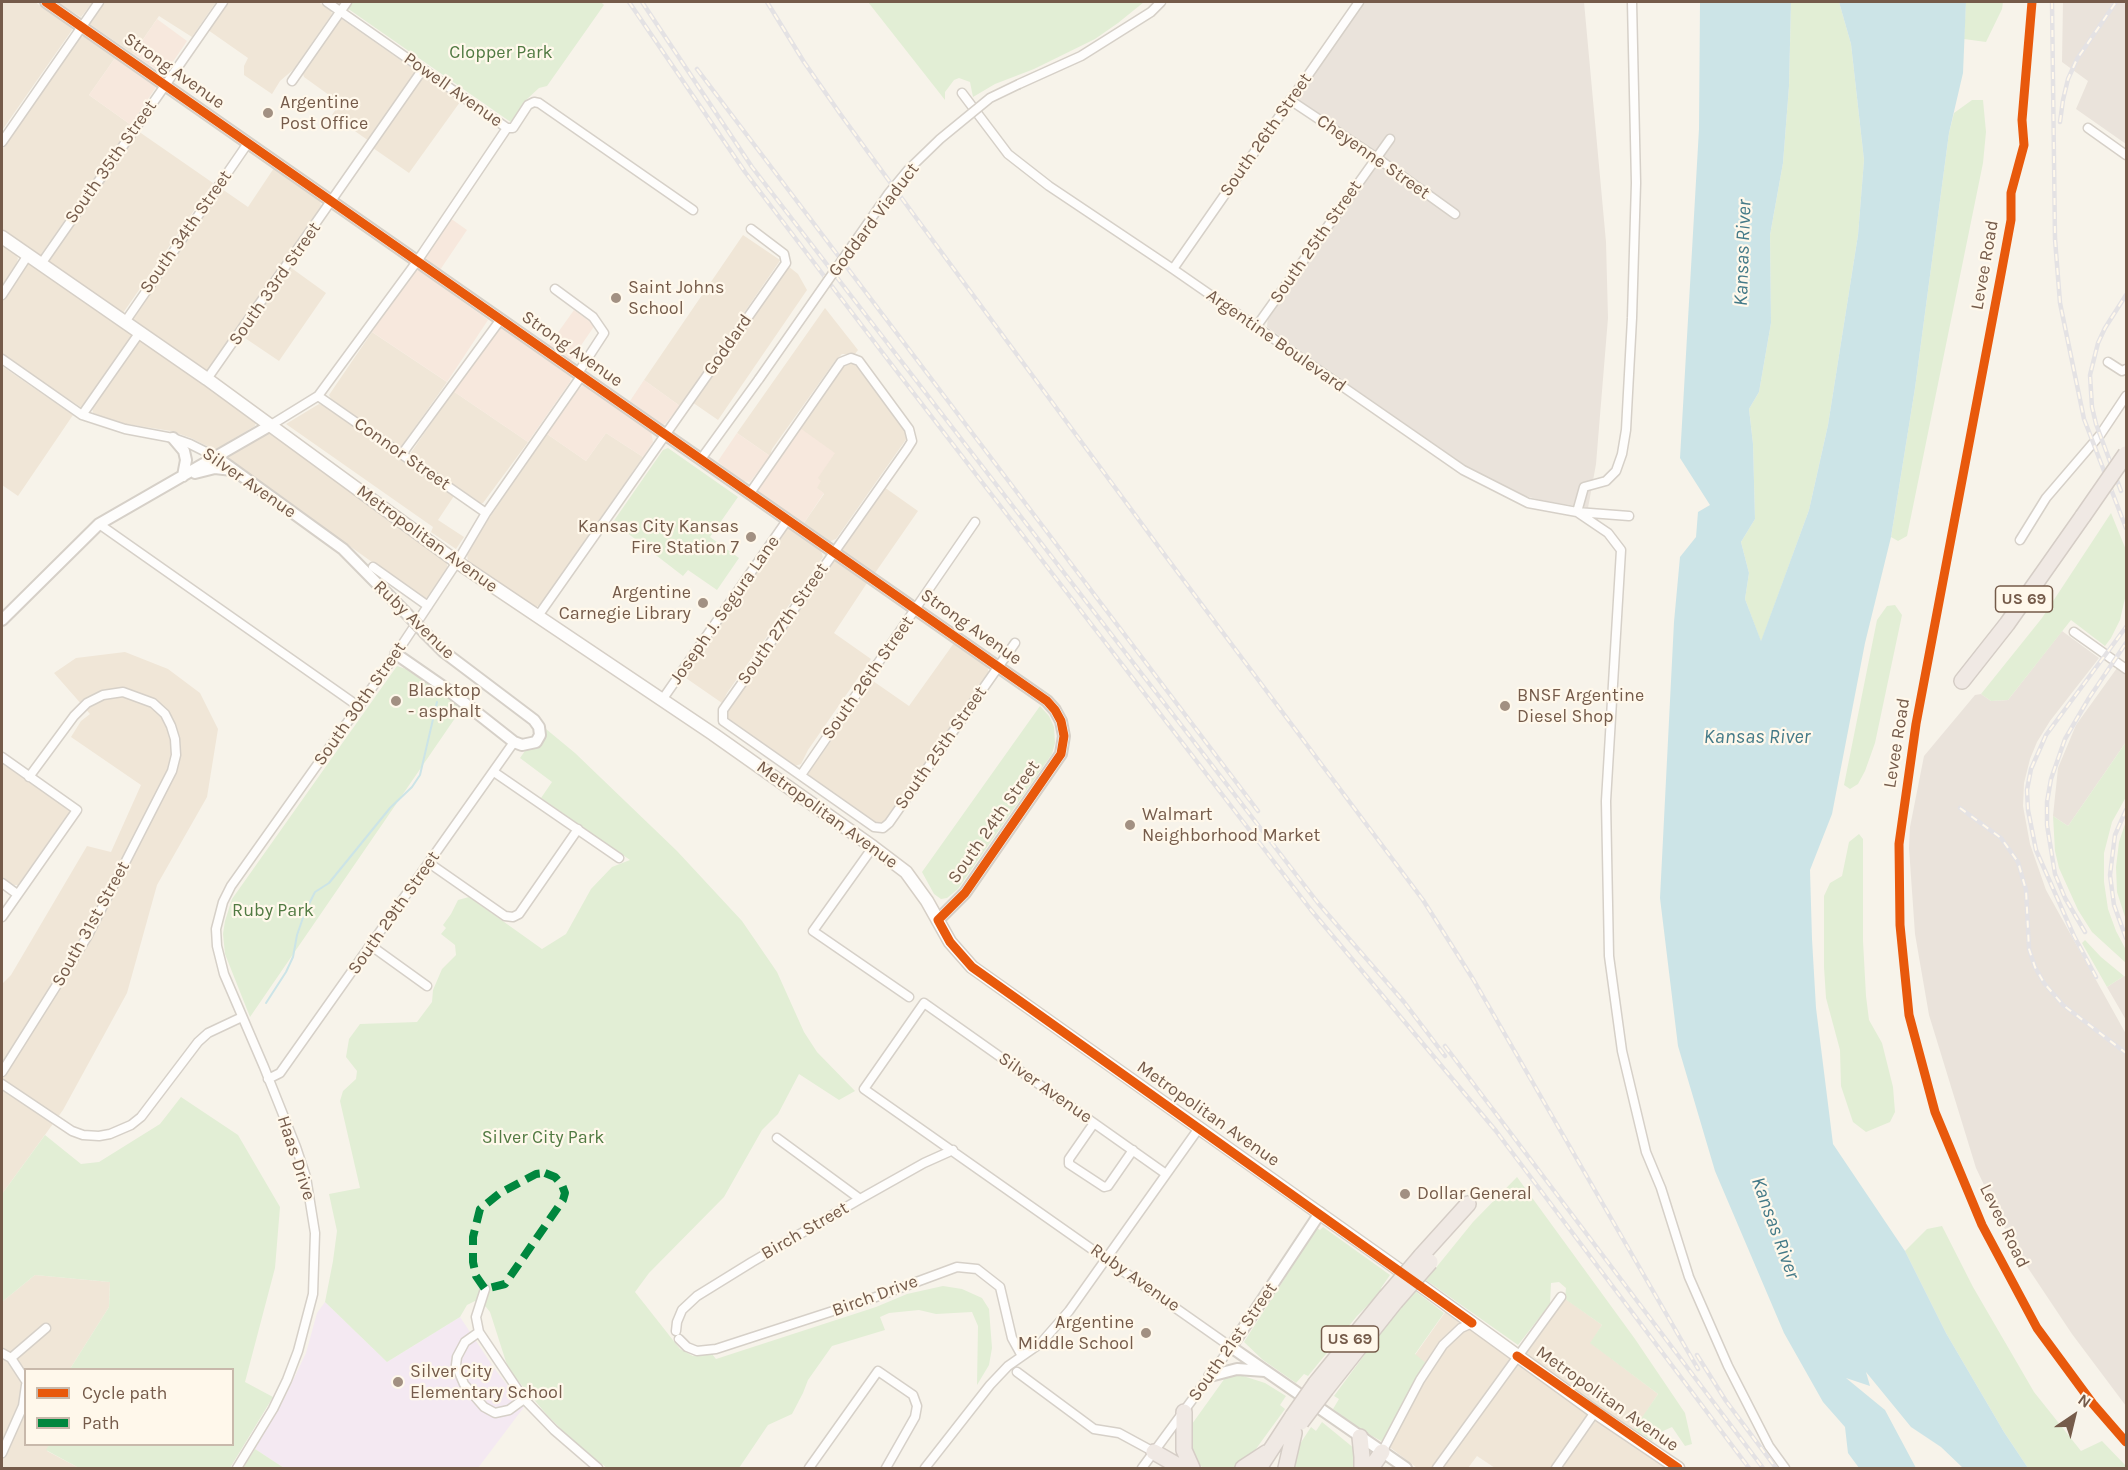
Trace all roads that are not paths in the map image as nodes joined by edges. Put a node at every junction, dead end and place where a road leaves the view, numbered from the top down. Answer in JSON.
{"nodes":[{"id":1,"x":46,"y":2,"type":"edge"},
{"id":2,"x":99,"y":2,"type":"edge"},
{"id":3,"x":222,"y":2,"type":"edge"},
{"id":4,"x":327,"y":2,"type":"edge"},
{"id":5,"x":347,"y":2,"type":"edge"},
{"id":6,"x":1161,"y":2,"type":"edge"},
{"id":7,"x":1359,"y":2,"type":"edge"},
{"id":8,"x":1632,"y":2,"type":"edge"},
{"id":9,"x":340,"y":11,"type":"junction"},
{"id":10,"x":81,"y":26,"type":"junction"},
{"id":11,"x":423,"y":69,"type":"junction"},
{"id":12,"x":292,"y":81,"type":"dead end"},
{"id":13,"x":165,"y":85,"type":"junction"},
{"id":14,"x":962,"y":93,"type":"dead end"},
{"id":15,"x":1290,"y":100,"type":"junction"},
{"id":16,"x":507,"y":128,"type":"junction"},
{"id":17,"x":2088,"y":128,"type":"dead end"},
{"id":18,"x":1390,"y":139,"type":"dead end"},
{"id":19,"x":2,"y":142,"type":"edge"},
{"id":20,"x":248,"y":143,"type":"junction"},
{"id":21,"x":2127,"y":155,"type":"edge"},
{"id":22,"x":1377,"y":158,"type":"junction"},
{"id":23,"x":332,"y":201,"type":"junction"},
{"id":24,"x":693,"y":210,"type":"dead end"},
{"id":25,"x":1455,"y":214,"type":"dead end"},
{"id":26,"x":751,"y":229,"type":"dead end"},
{"id":27,"x":2,"y":237,"type":"edge"},
{"id":28,"x":28,"y":255,"type":"junction"},
{"id":29,"x":418,"y":260,"type":"junction"},
{"id":30,"x":41,"y":264,"type":"junction"},
{"id":31,"x":1173,"y":269,"type":"junction"},
{"id":32,"x":555,"y":289,"type":"dead end"},
{"id":33,"x":2,"y":295,"type":"edge"},
{"id":34,"x":501,"y":319,"type":"junction"},
{"id":35,"x":124,"y":321,"type":"junction"},
{"id":36,"x":1256,"y":327,"type":"junction"},
{"id":37,"x":140,"y":332,"type":"junction"},
{"id":38,"x":2,"y":359,"type":"edge"},
{"id":39,"x":2108,"y":362,"type":"dead end"},
{"id":40,"x":2127,"y":369,"type":"edge"},
{"id":41,"x":580,"y":374,"type":"junction"},
{"id":42,"x":207,"y":379,"type":"junction"},
{"id":43,"x":318,"y":396,"type":"junction"},
{"id":44,"x":2127,"y":396,"type":"edge"},
{"id":45,"x":82,"y":416,"type":"junction"},
{"id":46,"x":271,"y":425,"type":"junction"},
{"id":47,"x":665,"y":434,"type":"junction"},
{"id":48,"x":173,"y":438,"type":"junction"},
{"id":49,"x":402,"y":454,"type":"junction"},
{"id":50,"x":2127,"y":454,"type":"edge"},
{"id":51,"x":216,"y":457,"type":"junction"},
{"id":52,"x":701,"y":459,"type":"junction"},
{"id":53,"x":2127,"y":470,"type":"edge"},
{"id":54,"x":234,"y":471,"type":"junction"},
{"id":55,"x":183,"y":476,"type":"junction"},
{"id":56,"x":750,"y":493,"type":"junction"},
{"id":57,"x":1577,"y":512,"type":"junction"},
{"id":58,"x":486,"y":513,"type":"junction"},
{"id":59,"x":1629,"y":516,"type":"dead end"},
{"id":60,"x":788,"y":519,"type":"junction"},
{"id":61,"x":2087,"y":519,"type":"junction"},
{"id":62,"x":975,"y":522,"type":"dead end"},
{"id":63,"x":99,"y":524,"type":"junction"},
{"id":64,"x":2020,"y":540,"type":"dead end"},
{"id":65,"x":343,"y":549,"type":"junction"},
{"id":66,"x":834,"y":552,"type":"junction"},
{"id":67,"x":363,"y":560,"type":"dead end"},
{"id":68,"x":457,"y":562,"type":"junction"},
{"id":69,"x":373,"y":567,"type":"dead end"},
{"id":70,"x":428,"y":606,"type":"junction"},
{"id":71,"x":916,"y":609,"type":"junction"},
{"id":72,"x":538,"y":616,"type":"junction"},
{"id":73,"x":2,"y":620,"type":"edge"},
{"id":74,"x":2074,"y":632,"type":"dead end"},
{"id":75,"x":1015,"y":643,"type":"dead end"},
{"id":76,"x":396,"y":654,"type":"junction"},
{"id":77,"x":998,"y":667,"type":"junction"},
{"id":78,"x":2126,"y":667,"type":"edge"},
{"id":79,"x":1966,"y":684,"type":"dead end"},
{"id":80,"x":662,"y":700,"type":"junction"},
{"id":81,"x":358,"y":706,"type":"junction"},
{"id":82,"x":1064,"y":736,"type":"joint"},
{"id":83,"x":514,"y":741,"type":"junction"},
{"id":84,"x":2,"y":757,"type":"edge"},
{"id":85,"x":494,"y":772,"type":"junction"},
{"id":86,"x":801,"y":775,"type":"junction"},
{"id":87,"x":29,"y":777,"type":"junction"},
{"id":88,"x":578,"y":829,"type":"junction"},
{"id":89,"x":873,"y":847,"type":"junction"},
{"id":90,"x":619,"y":858,"type":"dead end"},
{"id":91,"x":429,"y":863,"type":"junction"},
{"id":92,"x":2,"y":883,"type":"edge"},
{"id":93,"x":17,"y":894,"type":"junction"},
{"id":94,"x":2,"y":917,"type":"edge"},
{"id":95,"x":938,"y":920,"type":"junction"},
{"id":96,"x":370,"y":945,"type":"junction"},
{"id":97,"x":427,"y":986,"type":"dead end"},
{"id":98,"x":909,"y":998,"type":"dead end"},
{"id":99,"x":242,"y":1017,"type":"junction"},
{"id":100,"x":2,"y":1072,"type":"edge"},
{"id":101,"x":268,"y":1079,"type":"junction"},
{"id":102,"x":2,"y":1084,"type":"edge"},
{"id":103,"x":864,"y":1089,"type":"joint"},
{"id":104,"x":1094,"y":1123,"type":"junction"},
{"id":105,"x":1199,"y":1128,"type":"junction"},
{"id":106,"x":777,"y":1138,"type":"dead end"},
{"id":107,"x":953,"y":1150,"type":"junction"},
{"id":108,"x":1133,"y":1150,"type":"junction"},
{"id":109,"x":1166,"y":1174,"type":"junction"},
{"id":110,"x":860,"y":1199,"type":"junction"},
{"id":111,"x":1472,"y":1207,"type":"dead end"},
{"id":112,"x":1320,"y":1213,"type":"junction"},
{"id":113,"x":1107,"y":1258,"type":"junction"},
{"id":114,"x":485,"y":1290,"type":"dead end"},
{"id":115,"x":1561,"y":1297,"type":"dead end"},
{"id":116,"x":1472,"y":1323,"type":"junction"},
{"id":117,"x":46,"y":1328,"type":"dead end"},
{"id":118,"x":479,"y":1332,"type":"junction"},
{"id":119,"x":678,"y":1335,"type":"joint"},
{"id":120,"x":1231,"y":1347,"type":"junction"},
{"id":121,"x":2,"y":1353,"type":"edge"},
{"id":122,"x":1022,"y":1356,"type":"junction"},
{"id":123,"x":1517,"y":1356,"type":"junction"},
{"id":124,"x":11,"y":1358,"type":"junction"},
{"id":125,"x":1017,"y":1372,"type":"dead end"},
{"id":126,"x":1268,"y":1372,"type":"junction"},
{"id":127,"x":1210,"y":1376,"type":"junction"},
{"id":128,"x":24,"y":1380,"type":"edge"},
{"id":129,"x":24,"y":1398,"type":"edge"},
{"id":130,"x":524,"y":1399,"type":"junction"},
{"id":131,"x":1184,"y":1412,"type":"junction"},
{"id":132,"x":1596,"y":1412,"type":"junction"},
{"id":133,"x":1296,"y":1424,"type":"junction"},
{"id":134,"x":1360,"y":1437,"type":"junction"},
{"id":135,"x":1271,"y":1450,"type":"junction"},
{"id":136,"x":1154,"y":1452,"type":"junction"},
{"id":137,"x":1382,"y":1452,"type":"junction"},
{"id":138,"x":2,"y":1453,"type":"edge"},
{"id":139,"x":237,"y":1468,"type":"edge"},
{"id":140,"x":598,"y":1468,"type":"edge"},
{"id":141,"x":809,"y":1468,"type":"edge"},
{"id":142,"x":886,"y":1468,"type":"edge"},
{"id":143,"x":925,"y":1468,"type":"edge"},
{"id":144,"x":1142,"y":1468,"type":"edge"},
{"id":145,"x":1170,"y":1468,"type":"edge"},
{"id":146,"x":1182,"y":1468,"type":"edge"},
{"id":147,"x":1192,"y":1468,"type":"edge"},
{"id":148,"x":1243,"y":1468,"type":"edge"},
{"id":149,"x":1259,"y":1468,"type":"edge"},
{"id":150,"x":1270,"y":1468,"type":"edge"},
{"id":151,"x":1286,"y":1468,"type":"edge"},
{"id":152,"x":1362,"y":1468,"type":"edge"},
{"id":153,"x":1371,"y":1468,"type":"edge"},
{"id":154,"x":1380,"y":1468,"type":"edge"},
{"id":155,"x":1406,"y":1468,"type":"edge"},
{"id":156,"x":1437,"y":1468,"type":"edge"},
{"id":157,"x":1556,"y":1468,"type":"edge"},
{"id":158,"x":1676,"y":1468,"type":"edge"},
{"id":159,"x":1785,"y":1468,"type":"edge"}],
"edges":[{"from":1,"to":10,"type":"street","name":"Strong Avenue"},
{"from":2,"to":10,"type":"street"},
{"from":3,"to":13,"type":"street","name":"South 35th Street"},
{"from":4,"to":9,"type":"street","name":"Powell Avenue"},
{"from":5,"to":9,"type":"street"},
{"from":6,"to":52,"type":"street","name":"Goddard Viaduct","bridge":true},
{"from":7,"to":15,"type":"street","name":"South 26th Street"},
{"from":8,"to":57,"type":"street"},
{"from":9,"to":11,"type":"street","name":"Powell Avenue"},
{"from":9,"to":12,"type":"street"},
{"from":10,"to":13,"type":"street","name":"Strong Avenue"},
{"from":10,"to":19,"type":"street"},
{"from":11,"to":16,"type":"street","name":"Powell Avenue"},
{"from":11,"to":23,"type":"street","name":"South 33rd Street"},
{"from":13,"to":20,"type":"street","name":"Strong Avenue"},
{"from":13,"to":30,"type":"street","name":"South 35th Street"},
{"from":14,"to":31,"type":"street","name":"Argentine Boulevard"},
{"from":15,"to":22,"type":"street","name":"Cheyenne Street"},
{"from":15,"to":31,"type":"street","name":"South 26th Street"},
{"from":16,"to":24,"type":"street","name":"Powell Avenue"},
{"from":16,"to":29,"type":"street"},
{"from":17,"to":21,"type":"street"},
{"from":18,"to":22,"type":"street","name":"South 25th Street"},
{"from":20,"to":23,"type":"street","name":"Strong Avenue"},
{"from":20,"to":35,"type":"street","name":"South 34th Street"},
{"from":22,"to":25,"type":"street","name":"Cheyenne Street"},
{"from":22,"to":36,"type":"street","name":"South 25th Street"},
{"from":23,"to":29,"type":"street","name":"Strong Avenue"},
{"from":23,"to":42,"type":"street","name":"South 33rd Street"},
{"from":26,"to":47,"type":"street","name":"Goddard"},
{"from":27,"to":28,"type":"main road","name":"Metropolitan Avenue"},
{"from":28,"to":30,"type":"main road","name":"Metropolitan Avenue"},
{"from":28,"to":33,"type":"street"},
{"from":29,"to":34,"type":"street","name":"Strong Avenue"},
{"from":29,"to":43,"type":"street"},
{"from":30,"to":35,"type":"main road","name":"Metropolitan Avenue"},
{"from":31,"to":36,"type":"street","name":"Argentine Boulevard"},
{"from":32,"to":41,"type":"street","name":"South 30th Street"},
{"from":34,"to":41,"type":"street","name":"Strong Avenue"},
{"from":34,"to":49,"type":"street"},
{"from":35,"to":37,"type":"main road","name":"Metropolitan Avenue"},
{"from":36,"to":57,"type":"street","name":"Argentine Boulevard"},
{"from":37,"to":42,"type":"main road","name":"Metropolitan Avenue"},
{"from":37,"to":45,"type":"street"},
{"from":38,"to":45,"type":"street","name":"Silver Avenue"},
{"from":39,"to":40,"type":"street"},
{"from":41,"to":47,"type":"street","name":"Strong Avenue"},
{"from":41,"to":58,"type":"street","name":"South 30th Street"},
{"from":42,"to":46,"type":"main road","name":"Metropolitan Avenue"},
{"from":43,"to":46,"type":"street"},
{"from":43,"to":49,"type":"street","name":"Connor Street"},
{"from":44,"to":64,"type":"street"},
{"from":45,"to":48,"type":"street","name":"Silver Avenue"},
{"from":46,"to":51,"type":"street"},
{"from":46,"to":68,"type":"main road","name":"Metropolitan Avenue"},
{"from":47,"to":52,"type":"street","name":"Strong Avenue"},
{"from":47,"to":72,"type":"street"},
{"from":48,"to":51,"type":"street","name":"Silver Avenue"},
{"from":48,"to":55,"type":"street"},
{"from":49,"to":58,"type":"street","name":"Connor Street"},
{"from":50,"to":61,"type":"highway","number":"US 69","bridge":true},
{"from":51,"to":54,"type":"street","name":"Silver Avenue"},
{"from":51,"to":55,"type":"street"},
{"from":52,"to":56,"type":"street","name":"Strong Avenue"},
{"from":53,"to":61,"type":"highway","number":"US 69"},
{"from":54,"to":55,"type":"street"},
{"from":54,"to":65,"type":"street","name":"Silver Avenue"},
{"from":55,"to":63,"type":"street"},
{"from":56,"to":60,"type":"street","name":"Strong Avenue"},
{"from":56,"to":66,"type":"street","name":"South 27th Street"},
{"from":57,"to":59,"type":"street","name":"Argentine Boulevard"},
{"from":57,"to":159,"type":"street"},
{"from":58,"to":68,"type":"street","name":"South 30th Street"},
{"from":60,"to":66,"type":"street","name":"Strong Avenue"},
{"from":60,"to":80,"type":"street","name":"Joseph J. Segura Lane"},
{"from":61,"to":79,"type":"highway","number":"US 69"},
{"from":62,"to":71,"type":"street","name":"South 26th Street"},
{"from":63,"to":73,"type":"street"},
{"from":63,"to":81,"type":"street"},
{"from":65,"to":67,"type":"street","name":"Silver Avenue"},
{"from":65,"to":83,"type":"street","name":"Ruby Avenue","bridge":true},
{"from":66,"to":71,"type":"street","name":"Strong Avenue"},
{"from":66,"to":86,"type":"street","name":"South 27th Street"},
{"from":68,"to":70,"type":"street","name":"South 30th Street"},
{"from":68,"to":72,"type":"main road","name":"Metropolitan Avenue"},
{"from":69,"to":70,"type":"street"},
{"from":70,"to":76,"type":"street","name":"South 30th Street"},
{"from":71,"to":77,"type":"street","name":"Strong Avenue"},
{"from":71,"to":86,"type":"street","name":"South 26th Street"},
{"from":72,"to":80,"type":"main road","name":"Metropolitan Avenue"},
{"from":74,"to":78,"type":"street"},
{"from":75,"to":77,"type":"street","name":"South 25th Street"},
{"from":76,"to":81,"type":"street","name":"South 30th Street"},
{"from":76,"to":83,"type":"street","name":"Ruby Avenue"},
{"from":77,"to":82,"type":"street","name":"Strong Avenue"},
{"from":77,"to":86,"type":"street","name":"South 25th Street"},
{"from":80,"to":89,"type":"main road","name":"Metropolitan Avenue"},
{"from":81,"to":99,"type":"street","name":"South 30th Street"},
{"from":82,"to":95,"type":"street","name":"South 24th Street"},
{"from":83,"to":85,"type":"street","name":"South 29th Street"},
{"from":84,"to":87,"type":"street"},
{"from":85,"to":88,"type":"street"},
{"from":85,"to":91,"type":"street","name":"South 29th Street"},
{"from":87,"to":93,"type":"street"},
{"from":87,"to":100,"type":"street","name":"South 31st Street"},
{"from":88,"to":90,"type":"street"},
{"from":88,"to":91,"type":"street"},
{"from":89,"to":95,"type":"main road","name":"Metropolitan Avenue"},
{"from":89,"to":98,"type":"street"},
{"from":91,"to":96,"type":"street","name":"South 29th Street"},
{"from":92,"to":93,"type":"street"},
{"from":93,"to":94,"type":"street"},
{"from":95,"to":105,"type":"main road","name":"Metropolitan Avenue"},
{"from":96,"to":97,"type":"street"},
{"from":96,"to":101,"type":"street","name":"South 29th Street"},
{"from":99,"to":101,"type":"street","name":"Haas Drive"},
{"from":99,"to":102,"type":"street"},
{"from":101,"to":139,"type":"street","name":"Haas Drive"},
{"from":103,"to":104,"type":"street","name":"Silver Avenue"},
{"from":103,"to":107,"type":"street","name":"Ruby Avenue"},
{"from":104,"to":108,"type":"street","name":"Silver Avenue"},
{"from":104,"to":108,"type":"street"},
{"from":105,"to":109,"type":"street"},
{"from":105,"to":112,"type":"main road","name":"Metropolitan Avenue"},
{"from":106,"to":110,"type":"street"},
{"from":107,"to":110,"type":"street","name":"Birch Street"},
{"from":107,"to":113,"type":"street","name":"Ruby Avenue"},
{"from":108,"to":109,"type":"street","name":"Silver Avenue"},
{"from":109,"to":113,"type":"street"},
{"from":110,"to":119,"type":"street","name":"Birch Street"},
{"from":111,"to":133,"type":"highway","number":"US 69","bridge":true},
{"from":112,"to":116,"type":"main road","name":"Metropolitan Avenue"},
{"from":112,"to":120,"type":"street","name":"South 21st Street"},
{"from":113,"to":120,"type":"street","name":"Ruby Avenue"},
{"from":113,"to":122,"type":"street"},
{"from":114,"to":118,"type":"street"},
{"from":115,"to":123,"type":"street"},
{"from":116,"to":123,"type":"main road","name":"Metropolitan Avenue"},
{"from":116,"to":137,"type":"street"},
{"from":117,"to":124,"type":"street"},
{"from":118,"to":130,"type":"street"},
{"from":118,"to":130,"type":"street"},
{"from":119,"to":122,"type":"street","name":"Birch Drive"},
{"from":120,"to":126,"type":"street","name":"Ruby Avenue"},
{"from":120,"to":127,"type":"street","name":"South 21st Street"},
{"from":121,"to":124,"type":"street"},
{"from":122,"to":143,"type":"street"},
{"from":123,"to":132,"type":"main road","name":"Metropolitan Avenue"},
{"from":123,"to":156,"type":"street"},
{"from":124,"to":128,"type":"street"},
{"from":125,"to":136,"type":"street"},
{"from":126,"to":127,"type":"street"},
{"from":126,"to":134,"type":"street","name":"Ruby Avenue"},
{"from":127,"to":131,"type":"street","name":"South 21st Street"},
{"from":129,"to":138,"type":"street"},
{"from":130,"to":140,"type":"street"},
{"from":131,"to":136,"type":"street","name":"South 21st Street"},
{"from":131,"to":147,"type":"highway"},
{"from":132,"to":157,"type":"street"},
{"from":132,"to":158,"type":"main road","name":"Metropolitan Avenue"},
{"from":133,"to":135,"type":"highway","number":"US 69"},
{"from":133,"to":150,"type":"highway","number":"US 69"},
{"from":133,"to":151,"type":"highway"},
{"from":134,"to":137,"type":"street","name":"Ruby Avenue"},
{"from":134,"to":152,"type":"highway"},
{"from":135,"to":148,"type":"highway"},
{"from":135,"to":149,"type":"highway","number":"US 69"},
{"from":136,"to":144,"type":"street","name":"South 21st Street"},
{"from":136,"to":145,"type":"highway"},
{"from":136,"to":146,"type":"highway"},
{"from":137,"to":153,"type":"highway"},
{"from":137,"to":154,"type":"highway"},
{"from":137,"to":155,"type":"street","name":"Ruby Avenue"},
{"from":141,"to":142,"type":"street"}]}
